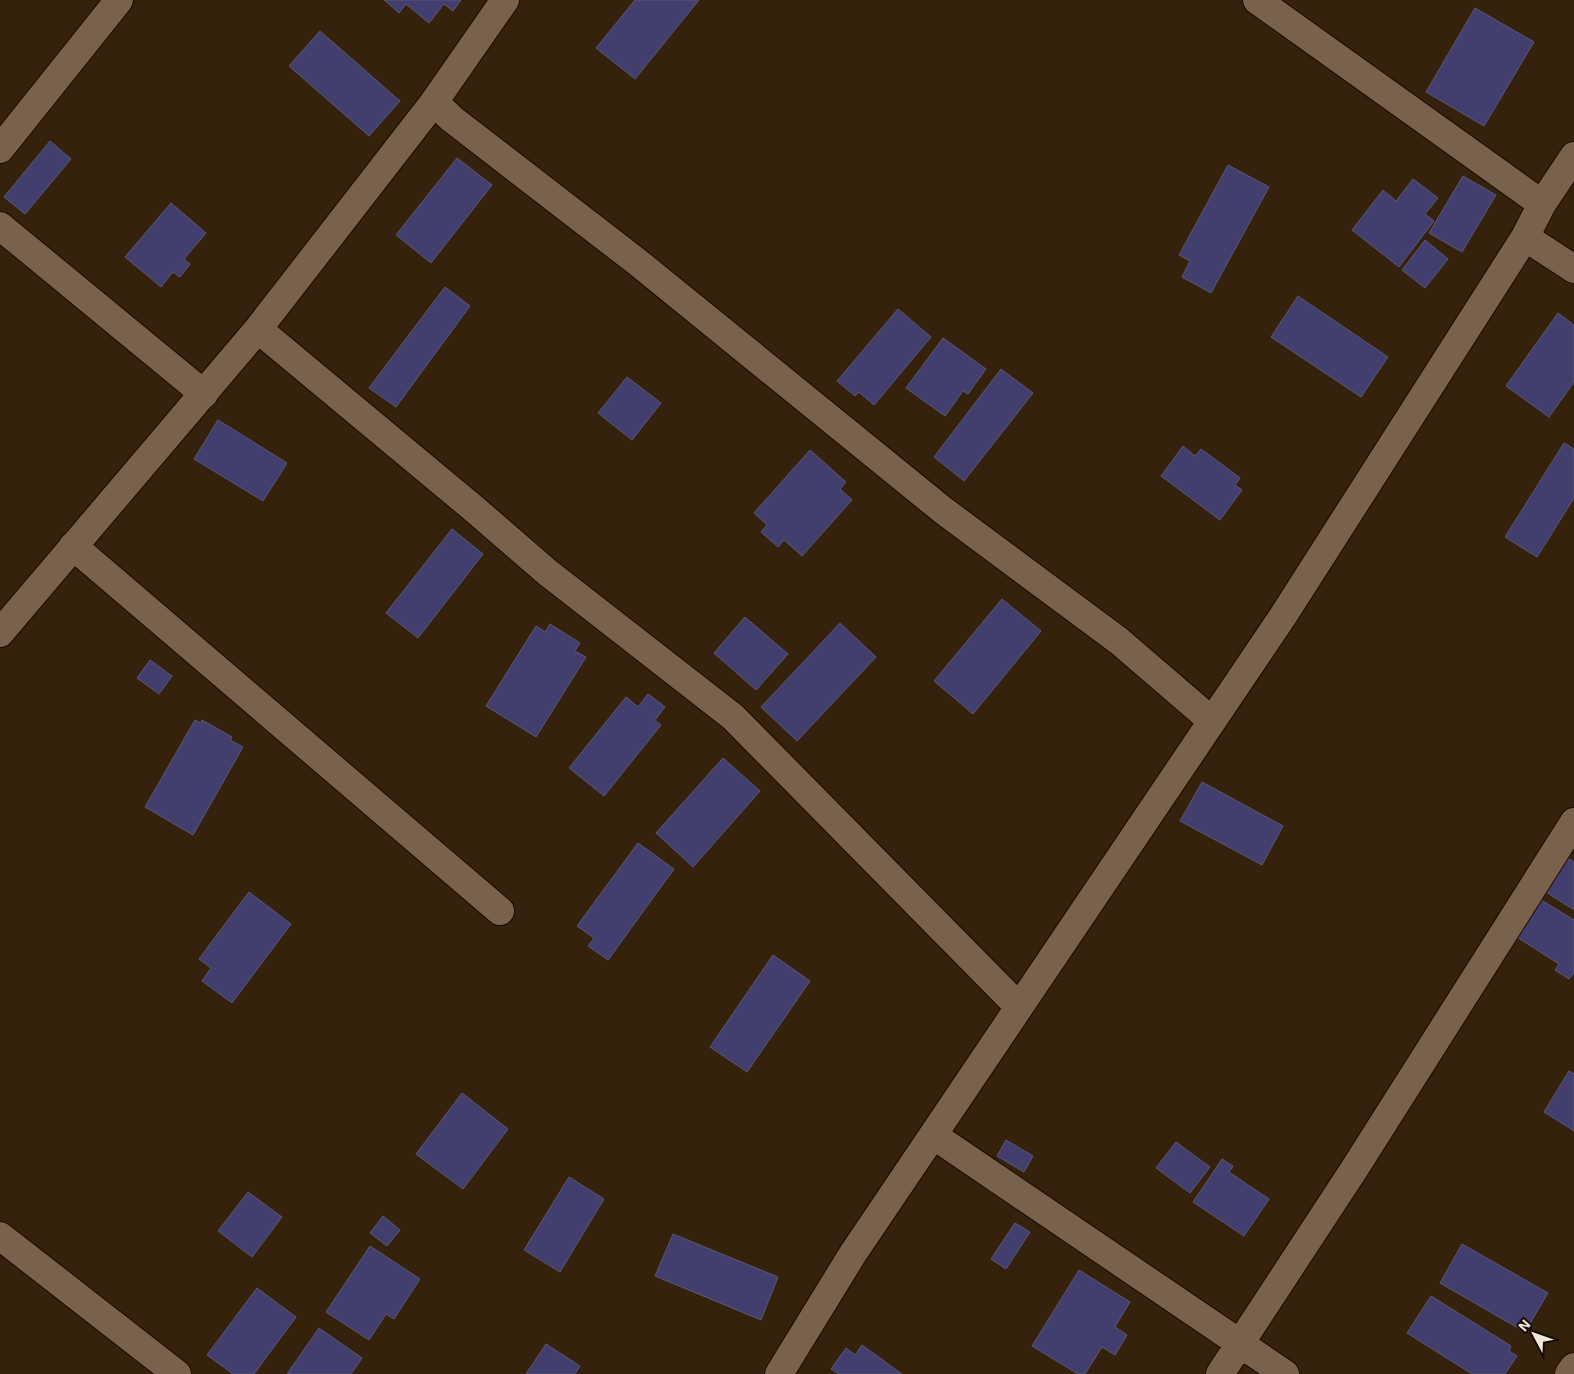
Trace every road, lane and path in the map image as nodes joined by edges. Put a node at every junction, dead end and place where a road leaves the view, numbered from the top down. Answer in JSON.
{"nodes":[{"id":1,"x":119,"y":0,"type":"edge"},
{"id":2,"x":506,"y":0,"type":"edge"},
{"id":3,"x":1258,"y":0,"type":"edge"},
{"id":4,"x":434,"y":102,"type":"junction"},
{"id":5,"x":0,"y":149,"type":"edge"},
{"id":6,"x":1574,"y":156,"type":"edge"},
{"id":7,"x":1542,"y":204,"type":"junction"},
{"id":8,"x":0,"y":226,"type":"edge"},
{"id":9,"x":1526,"y":237,"type":"junction"},
{"id":10,"x":1574,"y":269,"type":"edge"},
{"id":11,"x":258,"y":329,"type":"junction"},
{"id":12,"x":204,"y":394,"type":"junction"},
{"id":13,"x":73,"y":546,"type":"junction"},
{"id":14,"x":0,"y":633,"type":"edge"},
{"id":15,"x":1212,"y":720,"type":"junction"},
{"id":16,"x":1574,"y":822,"type":"edge"},
{"id":17,"x":500,"y":911,"type":"dead end"},
{"id":18,"x":1019,"y":1007,"type":"junction"},
{"id":19,"x":933,"y":1135,"type":"junction"},
{"id":20,"x":0,"y":1236,"type":"edge"},
{"id":21,"x":1240,"y":1344,"type":"junction"},
{"id":22,"x":1574,"y":1366,"type":"edge"},
{"id":23,"x":177,"y":1374,"type":"edge"},
{"id":24,"x":779,"y":1374,"type":"edge"},
{"id":25,"x":1220,"y":1374,"type":"edge"},
{"id":26,"x":1285,"y":1374,"type":"edge"},
{"id":27,"x":1569,"y":1374,"type":"edge"}],
"edges":[{"from":1,"to":5,"type":"street"},
{"from":2,"to":4,"type":"street"},
{"from":3,"to":7,"type":"street"},
{"from":4,"to":11,"type":"street"},
{"from":4,"to":15,"type":"street"},
{"from":6,"to":7,"type":"street"},
{"from":7,"to":9,"type":"street"},
{"from":8,"to":12,"type":"street"},
{"from":9,"to":10,"type":"street"},
{"from":9,"to":15,"type":"street"},
{"from":11,"to":12,"type":"street"},
{"from":11,"to":18,"type":"street"},
{"from":12,"to":13,"type":"street"},
{"from":13,"to":14,"type":"street"},
{"from":13,"to":17,"type":"street"},
{"from":15,"to":18,"type":"street"},
{"from":16,"to":21,"type":"street"},
{"from":18,"to":19,"type":"street"},
{"from":19,"to":21,"type":"street"},
{"from":19,"to":24,"type":"street"},
{"from":20,"to":23,"type":"street"},
{"from":21,"to":25,"type":"street"},
{"from":21,"to":26,"type":"street"},
{"from":22,"to":27,"type":"street"}]}
